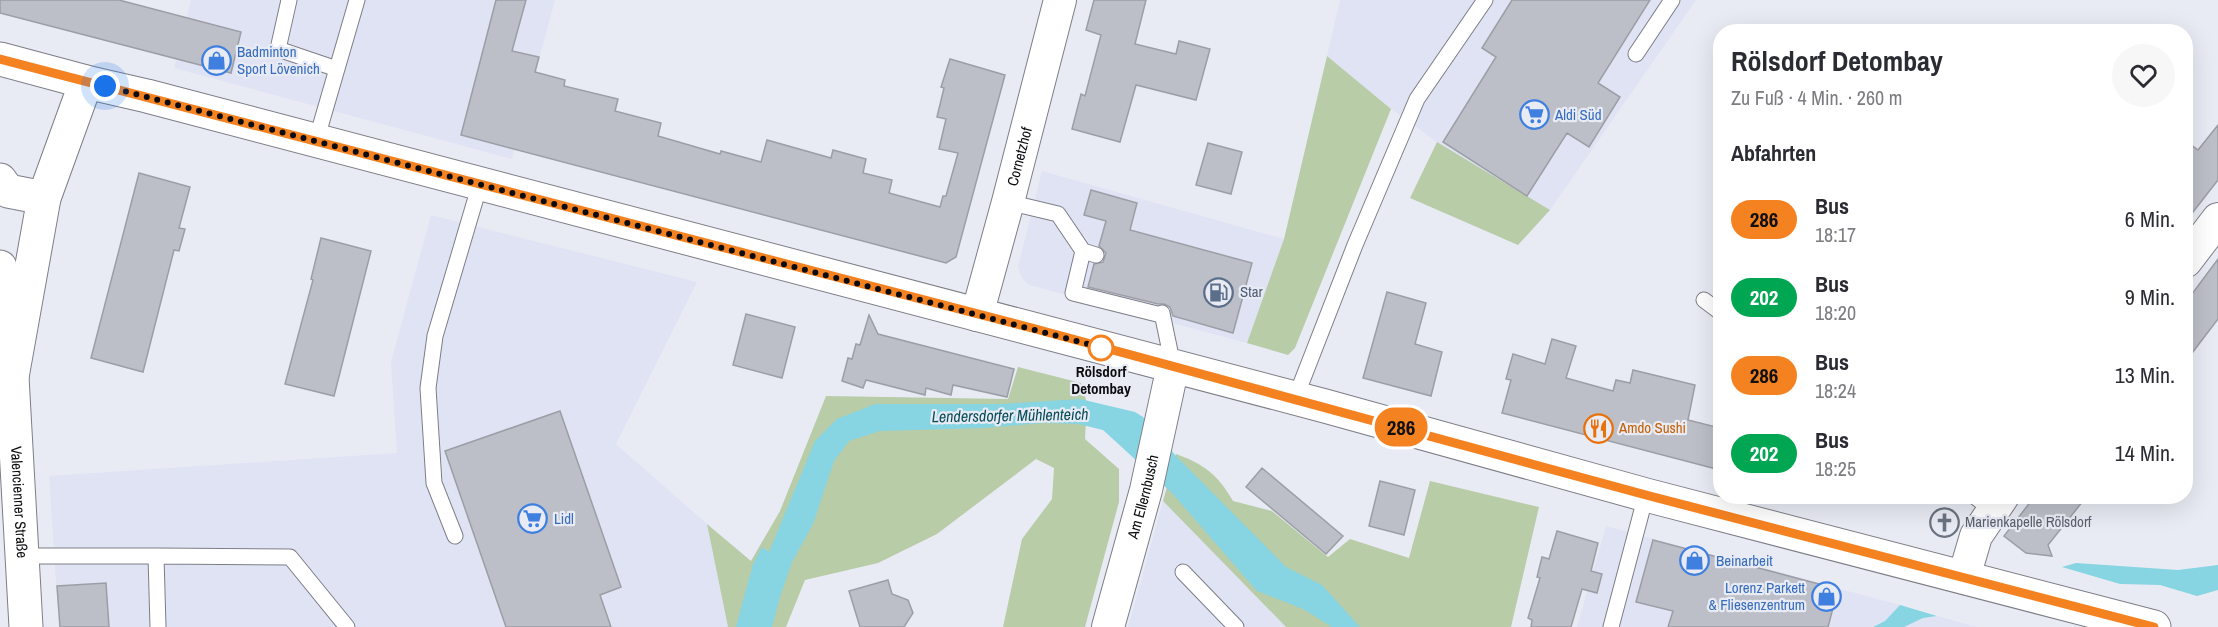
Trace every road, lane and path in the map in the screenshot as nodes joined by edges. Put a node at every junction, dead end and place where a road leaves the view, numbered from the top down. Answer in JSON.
{"nodes":[{"id":1,"x":289,"y":0,"type":"edge"},
{"id":2,"x":357,"y":0,"type":"edge"},
{"id":3,"x":1060,"y":0,"type":"edge"},
{"id":4,"x":1485,"y":0,"type":"edge"},
{"id":5,"x":1671,"y":0,"type":"edge"},
{"id":6,"x":1636,"y":54,"type":"dead end"},
{"id":7,"x":0,"y":59,"type":"edge"},
{"id":8,"x":337,"y":69,"type":"junction"},
{"id":9,"x":86,"y":82,"type":"junction"},
{"id":10,"x":316,"y":141,"type":"junction"},
{"id":11,"x":0,"y":180,"type":"edge"},
{"id":12,"x":480,"y":184,"type":"junction"},
{"id":13,"x":44,"y":198,"type":"junction"},
{"id":14,"x":1008,"y":202,"type":"junction"},
{"id":15,"x":2218,"y":219,"type":"edge"},
{"id":16,"x":2193,"y":252,"type":"edge"},
{"id":17,"x":0,"y":267,"type":"edge"},
{"id":18,"x":1704,"y":300,"type":"dead end"},
{"id":19,"x":1713,"y":307,"type":"edge"},
{"id":20,"x":976,"y":315,"type":"junction"},
{"id":21,"x":1173,"y":366,"type":"junction"},
{"id":22,"x":12,"y":377,"type":"junction"},
{"id":23,"x":1295,"y":399,"type":"junction"},
{"id":24,"x":1646,"y":495,"type":"junction"},
{"id":25,"x":1989,"y":504,"type":"edge"},
{"id":26,"x":455,"y":536,"type":"dead end"},
{"id":27,"x":22,"y":556,"type":"junction"},
{"id":28,"x":156,"y":556,"type":"junction"},
{"id":29,"x":1183,"y":572,"type":"dead end"},
{"id":30,"x":1964,"y":578,"type":"junction"},
{"id":31,"x":2094,"y":617,"type":"edge"},
{"id":32,"x":26,"y":627,"type":"edge"},
{"id":33,"x":158,"y":627,"type":"edge"},
{"id":34,"x":347,"y":627,"type":"edge"},
{"id":35,"x":1108,"y":627,"type":"edge"},
{"id":36,"x":1236,"y":627,"type":"edge"},
{"id":37,"x":1611,"y":627,"type":"edge"},
{"id":38,"x":2154,"y":627,"type":"edge"}],
"edges":[{"from":1,"to":8,"type":"lane"},
{"from":2,"to":8,"type":"lane"},
{"from":3,"to":14,"type":"street","name":"Cornetzhof"},
{"from":4,"to":23,"type":"lane"},
{"from":5,"to":6,"type":"lane"},
{"from":7,"to":9,"type":"street"},
{"from":8,"to":10,"type":"lane"},
{"from":9,"to":10,"type":"street"},
{"from":9,"to":13,"type":"street","name":"Valencienner Straße"},
{"from":10,"to":12,"type":"street"},
{"from":11,"to":13,"type":"street"},
{"from":12,"to":20,"type":"street"},
{"from":12,"to":26,"type":"lane"},
{"from":13,"to":22,"type":"street","name":"Valencienner Straße"},
{"from":14,"to":20,"type":"street","name":"Cornetzhof"},
{"from":14,"to":21,"type":"lane"},
{"from":15,"to":16,"type":"street"},
{"from":17,"to":22,"type":"street","name":"Valencienner Straße"},
{"from":18,"to":19,"type":"lane"},
{"from":20,"to":21,"type":"street"},
{"from":21,"to":23,"type":"street"},
{"from":21,"to":35,"type":"street","name":"Am Ellernbusch"},
{"from":22,"to":27,"type":"street","name":"Valencienner Straße"},
{"from":23,"to":24,"type":"street"},
{"from":24,"to":30,"type":"street"},
{"from":24,"to":37,"type":"lane"},
{"from":25,"to":30,"type":"street"},
{"from":27,"to":28,"type":"lane"},
{"from":27,"to":32,"type":"street","name":"Valencienner Straße"},
{"from":28,"to":33,"type":"lane"},
{"from":28,"to":34,"type":"lane"},
{"from":29,"to":36,"type":"lane"},
{"from":30,"to":31,"type":"street"},
{"from":31,"to":38,"type":"street"}]}
